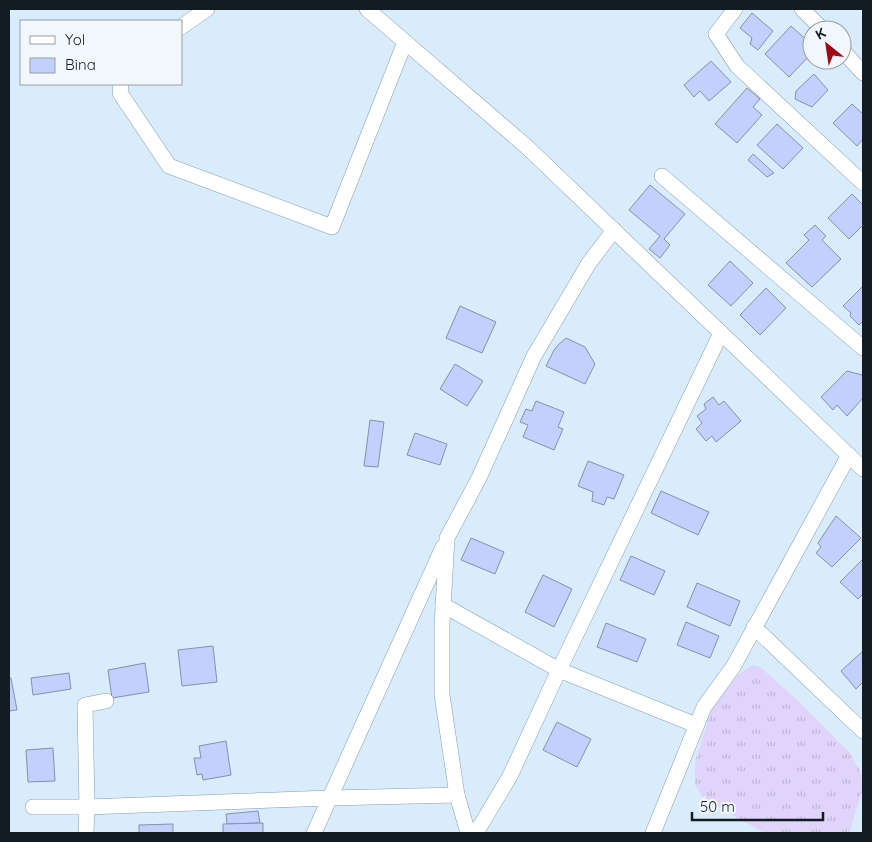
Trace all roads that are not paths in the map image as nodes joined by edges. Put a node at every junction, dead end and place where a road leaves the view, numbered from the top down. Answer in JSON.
{"nodes":[{"id":1,"x":207,"y":9,"type":"edge"},
{"id":2,"x":367,"y":9,"type":"edge"},
{"id":3,"x":735,"y":9,"type":"edge"},
{"id":4,"x":802,"y":9,"type":"edge"},
{"id":5,"x":812,"y":20,"type":"edge"},
{"id":6,"x":182,"y":27,"type":"edge"},
{"id":7,"x":405,"y":42,"type":"junction"},
{"id":8,"x":852,"y":61,"type":"edge"},
{"id":9,"x":863,"y":73,"type":"edge"},
{"id":10,"x":121,"y":85,"type":"edge"},
{"id":11,"x":662,"y":176,"type":"dead end"},
{"id":12,"x":863,"y":183,"type":"edge"},
{"id":13,"x":614,"y":230,"type":"junction"},
{"id":14,"x":721,"y":333,"type":"junction"},
{"id":15,"x":863,"y":348,"type":"edge"},
{"id":16,"x":849,"y":455,"type":"junction"},
{"id":17,"x":863,"y":469,"type":"edge"},
{"id":18,"x":447,"y":538,"type":"junction"},
{"id":19,"x":444,"y":605,"type":"junction"},
{"id":20,"x":754,"y":627,"type":"junction"},
{"id":21,"x":559,"y":670,"type":"junction"},
{"id":22,"x":106,"y":701,"type":"dead end"},
{"id":23,"x":696,"y":725,"type":"junction"},
{"id":24,"x":863,"y":731,"type":"edge"},
{"id":25,"x":457,"y":795,"type":"junction"},
{"id":26,"x":330,"y":798,"type":"junction"},
{"id":27,"x":33,"y":807,"type":"dead end"},
{"id":28,"x":87,"y":807,"type":"junction"},
{"id":29,"x":86,"y":833,"type":"edge"},
{"id":30,"x":314,"y":833,"type":"edge"},
{"id":31,"x":468,"y":833,"type":"edge"},
{"id":32,"x":476,"y":833,"type":"edge"},
{"id":33,"x":653,"y":833,"type":"edge"}],
"edges":[{"from":1,"to":6,"type":"street"},
{"from":2,"to":7,"type":"street"},
{"from":3,"to":12,"type":"street"},
{"from":4,"to":5,"type":"street"},
{"from":7,"to":10,"type":"street"},
{"from":7,"to":13,"type":"street"},
{"from":8,"to":9,"type":"street"},
{"from":11,"to":15,"type":"street"},
{"from":13,"to":14,"type":"street"},
{"from":13,"to":18,"type":"street"},
{"from":14,"to":16,"type":"street"},
{"from":14,"to":21,"type":"street"},
{"from":16,"to":17,"type":"street"},
{"from":16,"to":20,"type":"street"},
{"from":18,"to":19,"type":"street"},
{"from":18,"to":26,"type":"street"},
{"from":19,"to":21,"type":"street"},
{"from":19,"to":25,"type":"street"},
{"from":20,"to":23,"type":"street"},
{"from":20,"to":24,"type":"street"},
{"from":21,"to":23,"type":"street"},
{"from":21,"to":32,"type":"street"},
{"from":22,"to":28,"type":"street"},
{"from":23,"to":33,"type":"street"},
{"from":25,"to":26,"type":"street"},
{"from":25,"to":31,"type":"street"},
{"from":26,"to":28,"type":"street"},
{"from":26,"to":30,"type":"street"},
{"from":27,"to":28,"type":"street"},
{"from":28,"to":29,"type":"street"}]}
